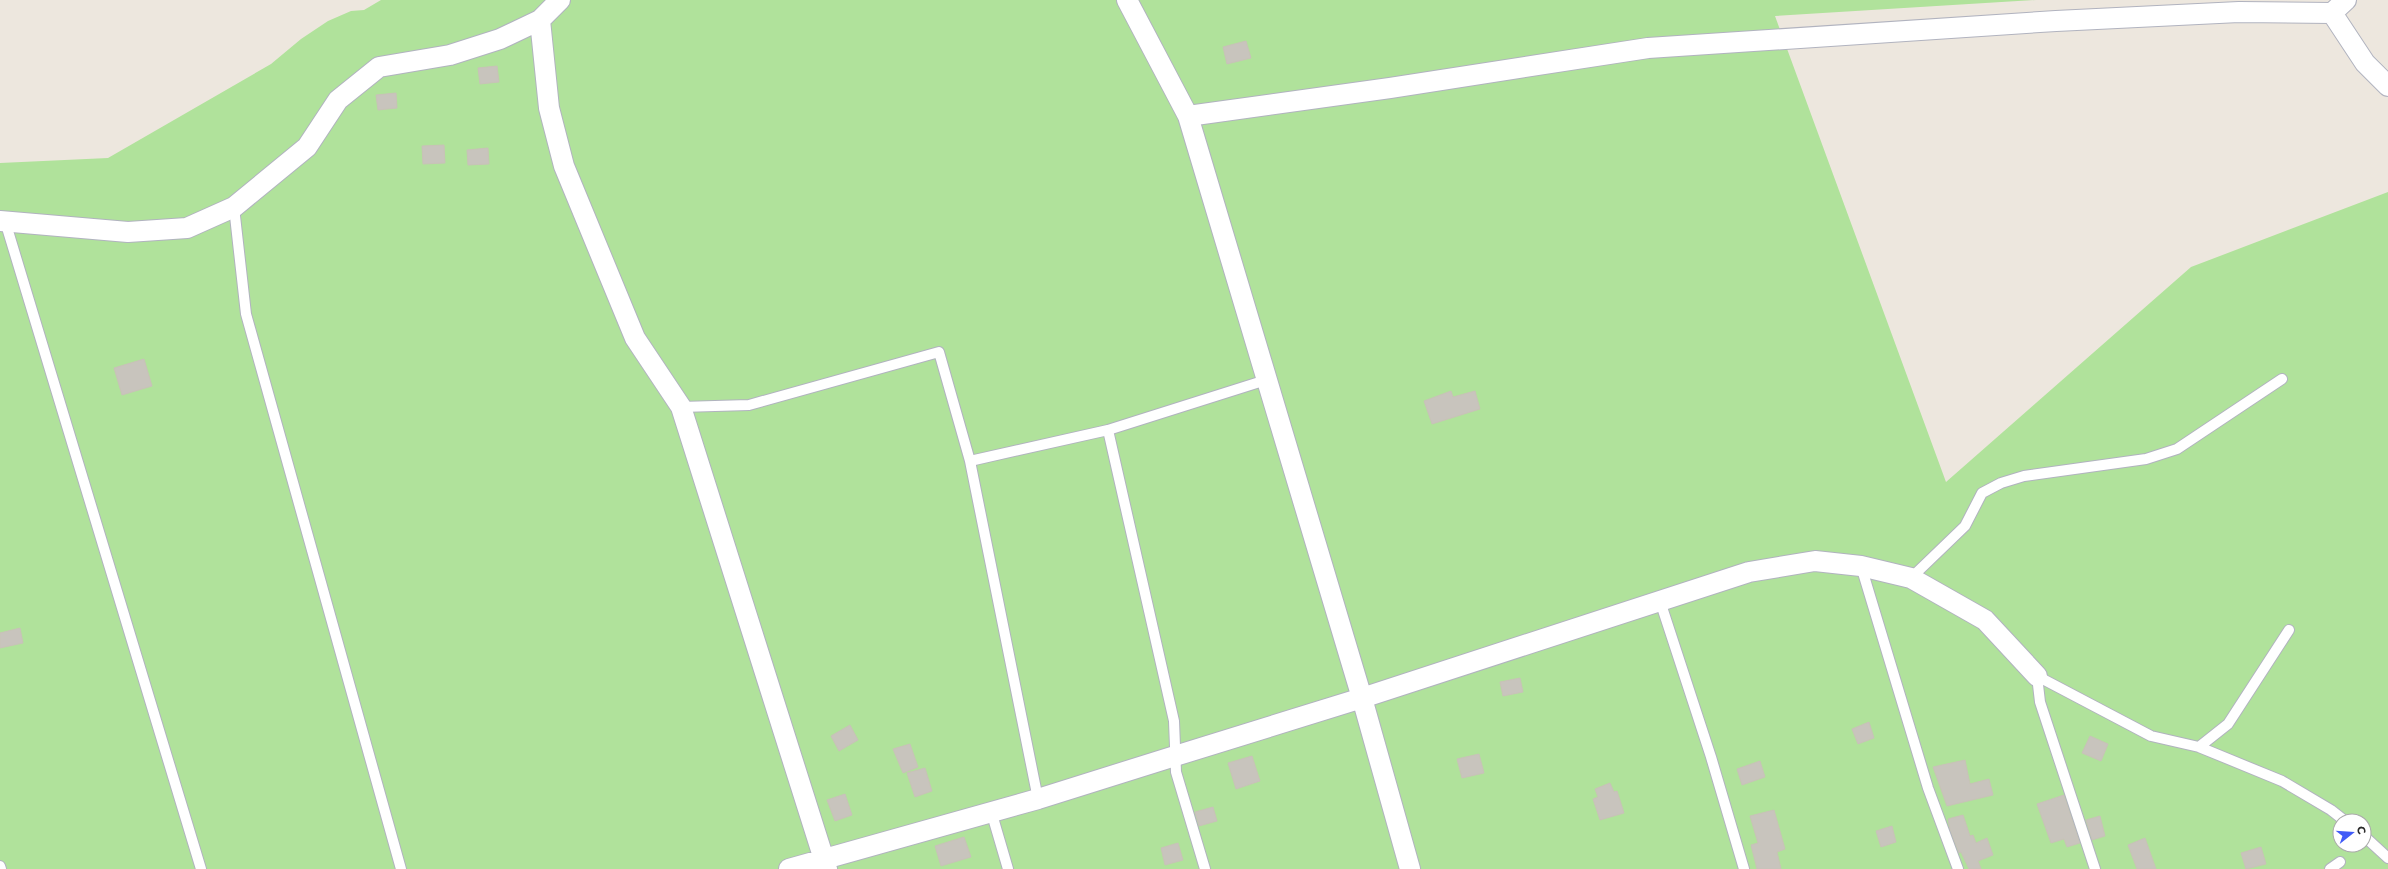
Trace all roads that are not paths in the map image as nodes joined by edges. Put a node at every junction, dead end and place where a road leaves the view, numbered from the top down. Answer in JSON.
{"nodes":[{"id":1,"x":560,"y":0,"type":"edge"},
{"id":2,"x":1127,"y":0,"type":"edge"},
{"id":3,"x":2339,"y":6,"type":"edge"},
{"id":4,"x":540,"y":20,"type":"junction"},
{"id":5,"x":2388,"y":86,"type":"edge"},
{"id":6,"x":1188,"y":116,"type":"junction"},
{"id":7,"x":234,"y":207,"type":"junction"},
{"id":8,"x":2,"y":221,"type":"edge"},
{"id":9,"x":2282,"y":378,"type":"dead end"},
{"id":10,"x":1266,"y":380,"type":"junction"},
{"id":11,"x":681,"y":407,"type":"junction"},
{"id":12,"x":1108,"y":430,"type":"junction"},
{"id":13,"x":970,"y":461,"type":"junction"},
{"id":14,"x":1861,"y":566,"type":"junction"},
{"id":15,"x":1911,"y":578,"type":"junction"},
{"id":16,"x":1660,"y":601,"type":"junction"},
{"id":17,"x":2289,"y":630,"type":"dead end"},
{"id":18,"x":2038,"y":676,"type":"junction"},
{"id":19,"x":1362,"y":698,"type":"junction"},
{"id":20,"x":2199,"y":747,"type":"junction"},
{"id":21,"x":1175,"y":756,"type":"junction"},
{"id":22,"x":1038,"y":798,"type":"junction"},
{"id":23,"x":991,"y":811,"type":"junction"},
{"id":24,"x":2335,"y":813,"type":"edge"},
{"id":25,"x":2372,"y":843,"type":"edge"},
{"id":26,"x":2388,"y":858,"type":"edge"},
{"id":27,"x":2340,"y":862,"type":"dead end"},
{"id":28,"x":825,"y":865,"type":"edge"},
{"id":29,"x":0,"y":866,"type":"edge"},
{"id":30,"x":1,"y":869,"type":"edge"},
{"id":31,"x":201,"y":869,"type":"edge"},
{"id":32,"x":401,"y":869,"type":"edge"},
{"id":33,"x":789,"y":869,"type":"edge"},
{"id":34,"x":1008,"y":869,"type":"edge"},
{"id":35,"x":1205,"y":869,"type":"edge"},
{"id":36,"x":1410,"y":869,"type":"edge"},
{"id":37,"x":1744,"y":869,"type":"edge"},
{"id":38,"x":1958,"y":869,"type":"edge"},
{"id":39,"x":2095,"y":869,"type":"edge"},
{"id":40,"x":2330,"y":869,"type":"edge"}],
"edges":[{"from":1,"to":4,"type":"street"},
{"from":2,"to":6,"type":"street"},
{"from":3,"to":5,"type":"street"},
{"from":3,"to":6,"type":"street"},
{"from":4,"to":7,"type":"street"},
{"from":4,"to":11,"type":"street"},
{"from":6,"to":10,"type":"street"},
{"from":7,"to":8,"type":"street"},
{"from":7,"to":32,"type":"lane"},
{"from":8,"to":31,"type":"lane"},
{"from":9,"to":15,"type":"lane"},
{"from":10,"to":12,"type":"lane"},
{"from":10,"to":19,"type":"street"},
{"from":11,"to":13,"type":"lane"},
{"from":11,"to":28,"type":"street"},
{"from":12,"to":13,"type":"lane"},
{"from":12,"to":21,"type":"lane"},
{"from":13,"to":22,"type":"lane"},
{"from":14,"to":15,"type":"street"},
{"from":14,"to":16,"type":"street"},
{"from":14,"to":38,"type":"lane"},
{"from":15,"to":18,"type":"street"},
{"from":16,"to":19,"type":"street"},
{"from":16,"to":37,"type":"lane"},
{"from":17,"to":20,"type":"lane"},
{"from":18,"to":20,"type":"lane"},
{"from":18,"to":39,"type":"lane"},
{"from":19,"to":21,"type":"street"},
{"from":19,"to":36,"type":"street"},
{"from":20,"to":24,"type":"lane"},
{"from":21,"to":22,"type":"street"},
{"from":21,"to":35,"type":"lane"},
{"from":22,"to":23,"type":"street"},
{"from":23,"to":28,"type":"street"},
{"from":23,"to":34,"type":"lane"},
{"from":25,"to":26,"type":"lane"},
{"from":27,"to":40,"type":"lane"},
{"from":28,"to":33,"type":"street"},
{"from":29,"to":30,"type":"lane"}]}
